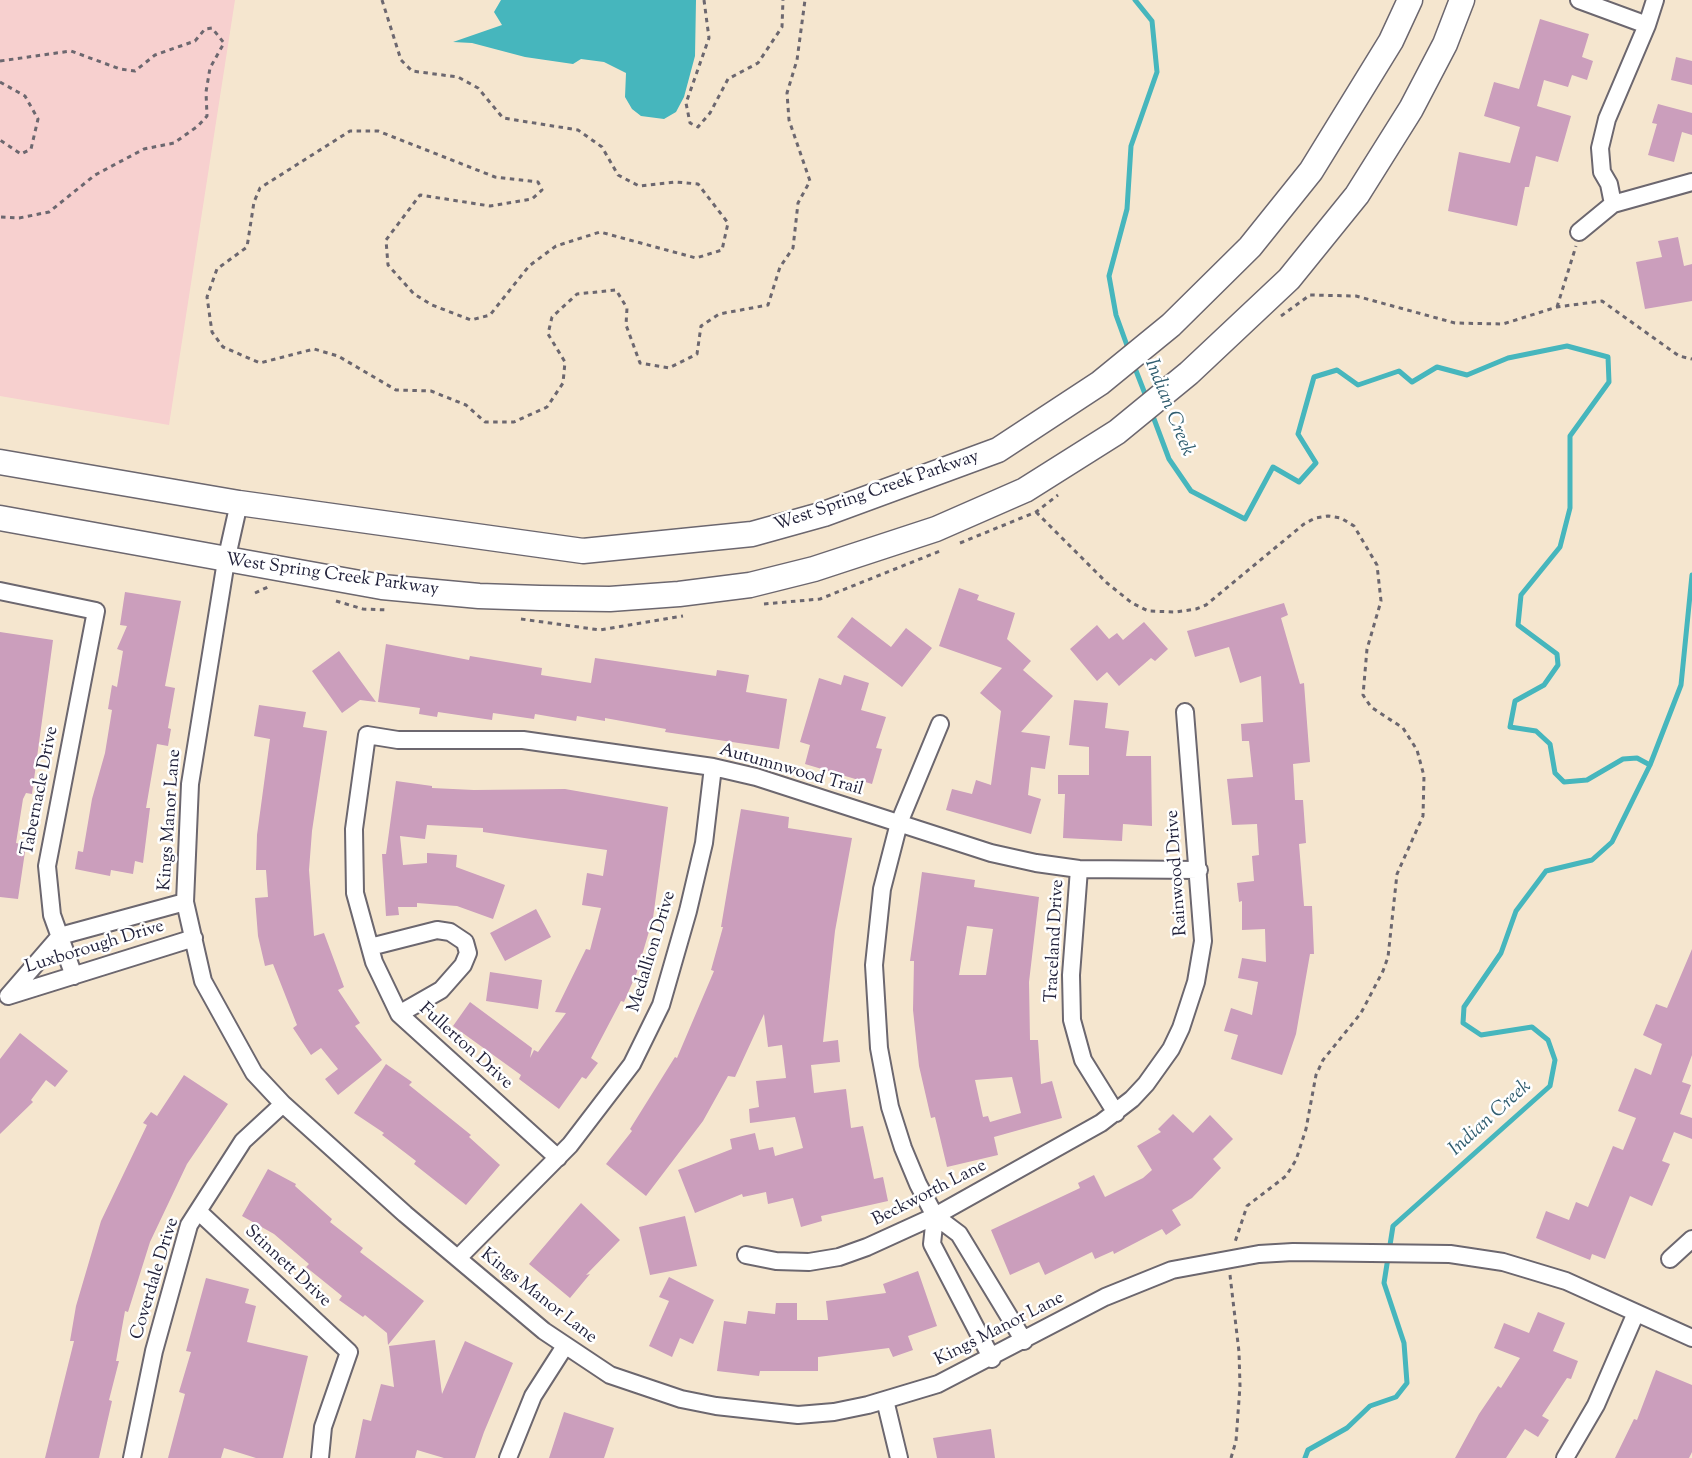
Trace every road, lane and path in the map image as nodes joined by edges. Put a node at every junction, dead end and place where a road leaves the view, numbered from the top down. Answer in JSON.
{"nodes":[{"id":1,"x":381,"y":0,"type":"edge"},
{"id":2,"x":704,"y":0,"type":"edge"},
{"id":3,"x":783,"y":0,"type":"edge"},
{"id":4,"x":805,"y":0,"type":"edge"},
{"id":5,"x":1410,"y":0,"type":"edge"},
{"id":6,"x":1462,"y":0,"type":"edge"},
{"id":7,"x":1579,"y":0,"type":"edge"},
{"id":8,"x":1654,"y":0,"type":"edge"},
{"id":9,"x":1647,"y":25,"type":"junction"},
{"id":10,"x":0,"y":61,"type":"edge"},
{"id":11,"x":0,"y":82,"type":"edge"},
{"id":12,"x":0,"y":140,"type":"edge"},
{"id":13,"x":1692,"y":182,"type":"edge"},
{"id":14,"x":1613,"y":204,"type":"junction"},
{"id":15,"x":0,"y":217,"type":"edge"},
{"id":16,"x":1579,"y":232,"type":"joint"},
{"id":17,"x":1310,"y":295,"type":"dead end"},
{"id":18,"x":1557,"y":307,"type":"junction"},
{"id":19,"x":1692,"y":359,"type":"edge"},
{"id":20,"x":0,"y":462,"type":"edge"},
{"id":21,"x":239,"y":503,"type":"junction"},
{"id":22,"x":1036,"y":512,"type":"dead end"},
{"id":23,"x":0,"y":518,"type":"edge"},
{"id":24,"x":226,"y":561,"type":"junction"},
{"id":25,"x":0,"y":591,"type":"edge"},
{"id":26,"x":1185,"y":712,"type":"dead end"},
{"id":27,"x":940,"y":724,"type":"dead end"},
{"id":28,"x":367,"y":735,"type":"joint"},
{"id":29,"x":713,"y":767,"type":"junction"},
{"id":30,"x":899,"y":823,"type":"junction"},
{"id":31,"x":1079,"y":868,"type":"junction"},
{"id":32,"x":1199,"y":870,"type":"junction"},
{"id":33,"x":185,"y":902,"type":"junction"},
{"id":34,"x":60,"y":936,"type":"junction"},
{"id":35,"x":194,"y":938,"type":"junction"},
{"id":36,"x":370,"y":947,"type":"junction"},
{"id":37,"x":74,"y":976,"type":"junction"},
{"id":38,"x":4,"y":999,"type":"edge"},
{"id":39,"x":399,"y":1014,"type":"junction"},
{"id":40,"x":283,"y":1104,"type":"junction"},
{"id":41,"x":1116,"y":1113,"type":"junction"},
{"id":42,"x":558,"y":1158,"type":"junction"},
{"id":43,"x":198,"y":1211,"type":"junction"},
{"id":44,"x":935,"y":1216,"type":"junction"},
{"id":45,"x":1692,"y":1239,"type":"edge"},
{"id":46,"x":746,"y":1255,"type":"dead end"},
{"id":47,"x":458,"y":1258,"type":"junction"},
{"id":48,"x":1232,"y":1259,"type":"junction"},
{"id":49,"x":1670,"y":1259,"type":"dead end"},
{"id":50,"x":1635,"y":1315,"type":"junction"},
{"id":51,"x":1692,"y":1338,"type":"edge"},
{"id":52,"x":1024,"y":1341,"type":"junction"},
{"id":53,"x":565,"y":1346,"type":"junction"},
{"id":54,"x":992,"y":1359,"type":"junction"},
{"id":55,"x":885,"y":1401,"type":"junction"},
{"id":56,"x":132,"y":1458,"type":"edge"},
{"id":57,"x":320,"y":1458,"type":"edge"},
{"id":58,"x":507,"y":1458,"type":"edge"},
{"id":59,"x":898,"y":1458,"type":"edge"},
{"id":60,"x":1231,"y":1458,"type":"edge"},
{"id":61,"x":1565,"y":1458,"type":"edge"}],
"edges":[{"from":1,"to":4,"type":"path"},
{"from":2,"to":3,"type":"path"},
{"from":5,"to":21,"type":"main road","name":"West Spring Creek Parkway"},
{"from":6,"to":24,"type":"main road","name":"West Spring Creek Parkway"},
{"from":7,"to":9,"type":"street"},
{"from":8,"to":9,"type":"street"},
{"from":9,"to":14,"type":"street"},
{"from":10,"to":15,"type":"path"},
{"from":11,"to":12,"type":"path"},
{"from":13,"to":14,"type":"street"},
{"from":14,"to":16,"type":"street"},
{"from":16,"to":18,"type":"path"},
{"from":17,"to":18,"type":"path"},
{"from":18,"to":19,"type":"path"},
{"from":20,"to":21,"type":"main road","name":"West Spring Creek Parkway"},
{"from":21,"to":24,"type":"street","name":"Kings Manor Lane"},
{"from":22,"to":48,"type":"path"},
{"from":23,"to":24,"type":"main road","name":"West Spring Creek Parkway"},
{"from":24,"to":33,"type":"street","name":"Kings Manor Lane"},
{"from":25,"to":34,"type":"street","name":"Tabernacle Drive"},
{"from":26,"to":32,"type":"street","name":"Rainwood Drive"},
{"from":27,"to":30,"type":"street"},
{"from":28,"to":29,"type":"street","name":"Autumnwood Trail"},
{"from":28,"to":36,"type":"street","name":"Fullerton Drive"},
{"from":29,"to":30,"type":"street","name":"Autumnwood Trail"},
{"from":29,"to":42,"type":"street","name":"Medallion Drive"},
{"from":30,"to":31,"type":"street","name":"Autumnwood Trail"},
{"from":30,"to":44,"type":"street"},
{"from":31,"to":32,"type":"street","name":"Autumnwood Trail"},
{"from":31,"to":41,"type":"street","name":"Traceland Drive"},
{"from":32,"to":41,"type":"street","name":"Rainwood Drive"},
{"from":33,"to":34,"type":"street","name":"Luxborough Drive"},
{"from":33,"to":35,"type":"street","name":"Kings Manor Lane"},
{"from":34,"to":37,"type":"street","name":"Tabernacle Drive"},
{"from":34,"to":38,"type":"street","name":"Luxborough Drive"},
{"from":35,"to":37,"type":"street","name":"Luxborough Drive"},
{"from":35,"to":40,"type":"street","name":"Kings Manor Lane"},
{"from":36,"to":39,"type":"street","name":"Fullerton Drive"},
{"from":36,"to":39,"type":"street"},
{"from":37,"to":38,"type":"street","name":"Luxborough Drive"},
{"from":39,"to":42,"type":"street","name":"Fullerton Drive"},
{"from":40,"to":43,"type":"street","name":"Coverdale Drive"},
{"from":40,"to":47,"type":"street","name":"Kings Manor Lane"},
{"from":41,"to":44,"type":"street","name":"Beckworth Lane"},
{"from":42,"to":47,"type":"street","name":"Medallion Drive"},
{"from":43,"to":56,"type":"street","name":"Coverdale Drive"},
{"from":43,"to":57,"type":"street","name":"Stinnett Drive"},
{"from":44,"to":46,"type":"street","name":"Beckworth Lane"},
{"from":44,"to":52,"type":"street"},
{"from":44,"to":54,"type":"street"},
{"from":45,"to":49,"type":"street"},
{"from":47,"to":53,"type":"street","name":"Kings Manor Lane"},
{"from":48,"to":50,"type":"street","name":"Kings Manor Lane"},
{"from":48,"to":52,"type":"street","name":"Kings Manor Lane"},
{"from":48,"to":60,"type":"path"},
{"from":50,"to":51,"type":"street","name":"Kings Manor Lane"},
{"from":50,"to":61,"type":"street"},
{"from":52,"to":54,"type":"street","name":"Kings Manor Lane"},
{"from":53,"to":55,"type":"street","name":"Kings Manor Lane"},
{"from":53,"to":58,"type":"street"},
{"from":54,"to":55,"type":"street","name":"Kings Manor Lane"},
{"from":55,"to":59,"type":"street"}]}
